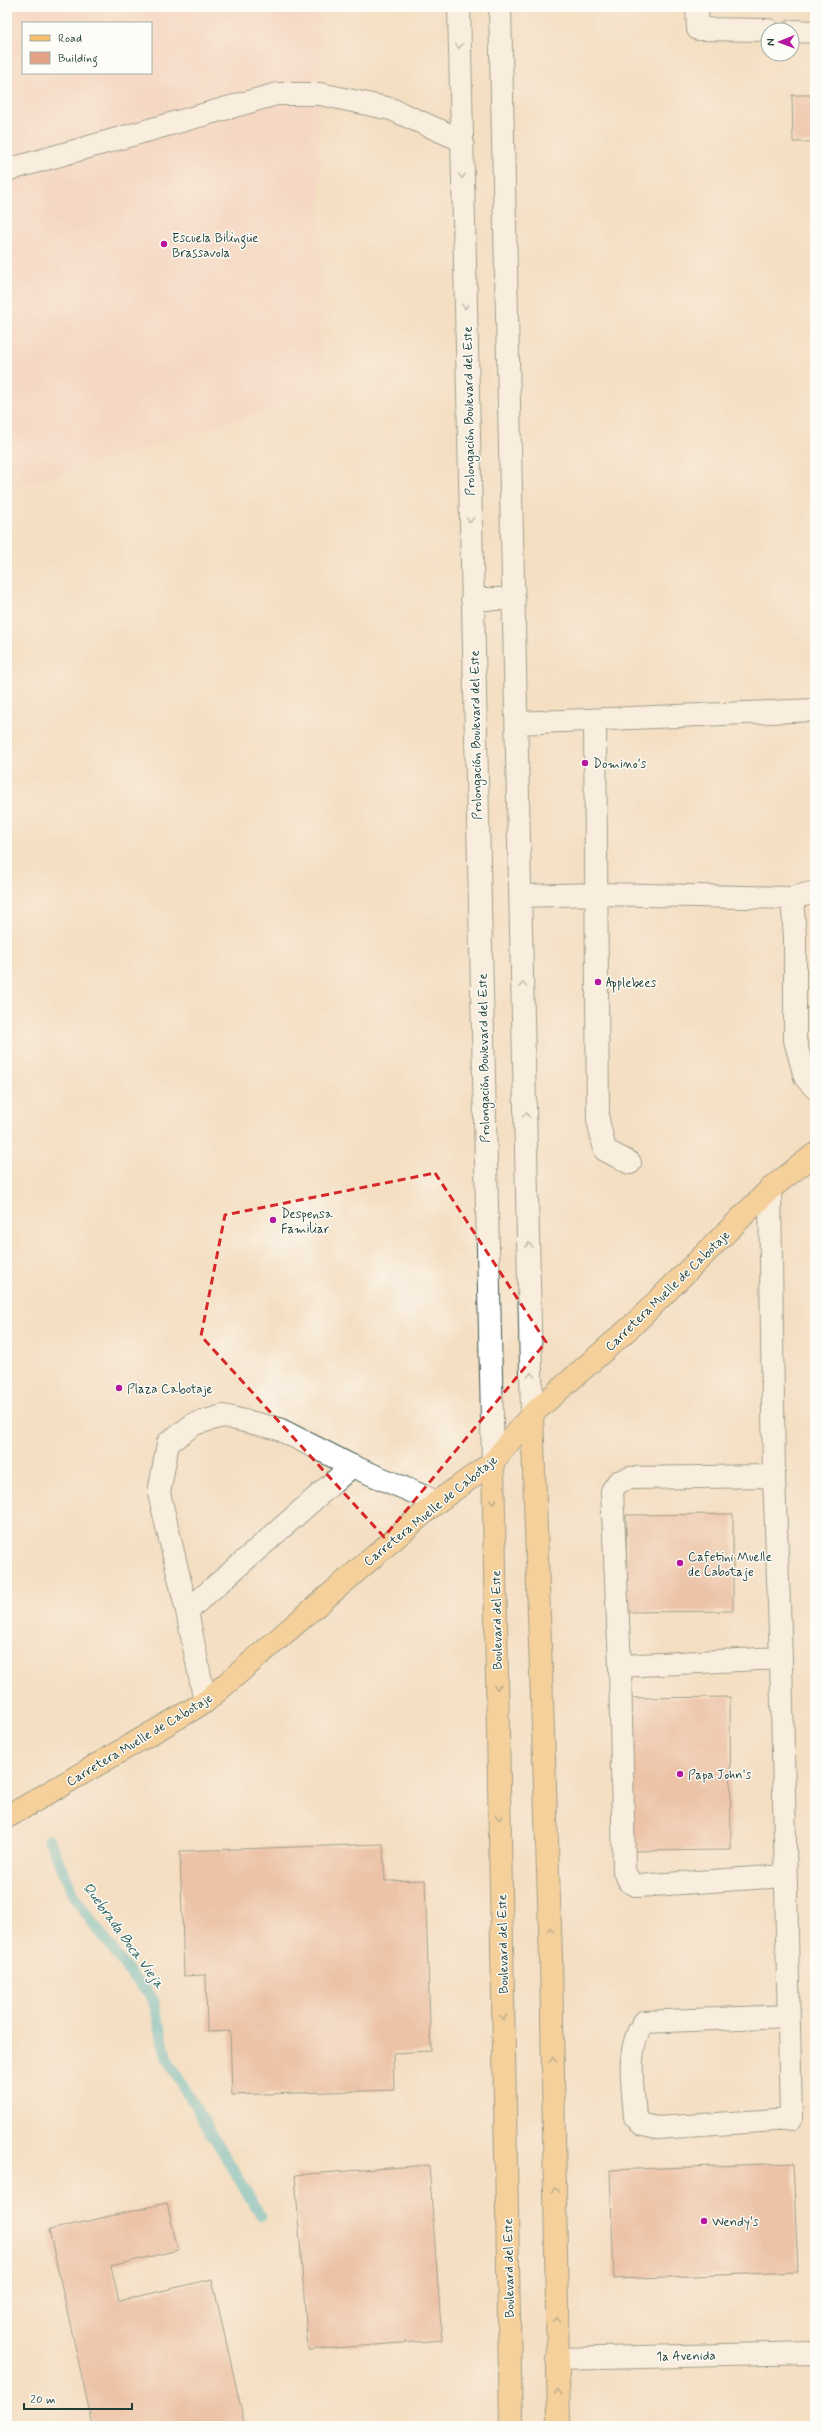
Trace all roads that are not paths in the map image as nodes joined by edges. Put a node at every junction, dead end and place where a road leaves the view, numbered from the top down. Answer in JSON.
{"nodes":[{"id":1,"x":459,"y":7,"type":"edge"},
{"id":2,"x":500,"y":7,"type":"edge"},
{"id":3,"x":697,"y":7,"type":"edge"},
{"id":4,"x":760,"y":30,"type":"edge"},
{"id":5,"x":800,"y":31,"type":"edge"},
{"id":6,"x":815,"y":32,"type":"edge"},
{"id":7,"x":461,"y":140,"type":"junction"},
{"id":8,"x":7,"y":170,"type":"edge"},
{"id":9,"x":472,"y":599,"type":"junction"},
{"id":10,"x":514,"y":599,"type":"junction"},
{"id":11,"x":815,"y":710,"type":"edge"},
{"id":12,"x":595,"y":721,"type":"junction"},
{"id":13,"x":517,"y":722,"type":"junction"},
{"id":14,"x":815,"y":892,"type":"edge"},
{"id":15,"x":596,"y":894,"type":"junction"},
{"id":16,"x":521,"y":896,"type":"junction"},
{"id":17,"x":792,"y":898,"type":"junction"},
{"id":18,"x":815,"y":1088,"type":"edge"},
{"id":19,"x":815,"y":1154,"type":"edge"},
{"id":20,"x":630,"y":1163,"type":"dead end"},
{"id":21,"x":770,"y":1189,"type":"junction"},
{"id":22,"x":532,"y":1414,"type":"junction"},
{"id":23,"x":493,"y":1462,"type":"junction"},
{"id":24,"x":352,"y":1466,"type":"junction"},
{"id":25,"x":774,"y":1476,"type":"junction"},
{"id":26,"x":437,"y":1502,"type":"junction"},
{"id":27,"x":188,"y":1610,"type":"junction"},
{"id":28,"x":781,"y":1658,"type":"junction"},
{"id":29,"x":620,"y":1666,"type":"junction"},
{"id":30,"x":205,"y":1702,"type":"junction"},
{"id":31,"x":7,"y":1817,"type":"edge"},
{"id":32,"x":785,"y":1876,"type":"junction"},
{"id":33,"x":789,"y":2016,"type":"junction"},
{"id":34,"x":815,"y":2353,"type":"edge"},
{"id":35,"x":557,"y":2359,"type":"junction"},
{"id":36,"x":511,"y":2426,"type":"edge"},
{"id":37,"x":559,"y":2426,"type":"edge"}],
"edges":[{"from":1,"to":7,"type":"street","name":"Prolongación Boulevard del Este","one_way":true},
{"from":2,"to":10,"type":"street"},
{"from":3,"to":4,"type":"street"},
{"from":5,"to":6,"type":"street"},
{"from":7,"to":8,"type":"street"},
{"from":7,"to":9,"type":"street","name":"Prolongación Boulevard del Este","one_way":true},
{"from":9,"to":10,"type":"street"},
{"from":9,"to":23,"type":"street","name":"Prolongación Boulevard del Este"},
{"from":10,"to":13,"type":"street"},
{"from":11,"to":12,"type":"street"},
{"from":12,"to":13,"type":"street"},
{"from":12,"to":15,"type":"street"},
{"from":13,"to":16,"type":"street"},
{"from":14,"to":17,"type":"street"},
{"from":15,"to":16,"type":"street"},
{"from":15,"to":17,"type":"street"},
{"from":15,"to":20,"type":"street"},
{"from":22,"to":16,"type":"street","one_way":true},
{"from":17,"to":18,"type":"street"},
{"from":19,"to":21,"type":"main road","name":"Carretera Muelle de Cabotaje"},
{"from":21,"to":22,"type":"main road","name":"Carretera Muelle de Cabotaje"},
{"from":21,"to":25,"type":"street"},
{"from":22,"to":23,"type":"main road","name":"Carretera Muelle de Cabotaje"},
{"from":35,"to":22,"type":"main road","one_way":true},
{"from":23,"to":26,"type":"main road","name":"Carretera Muelle de Cabotaje"},
{"from":23,"to":36,"type":"main road","name":"Boulevard del Este","one_way":true},
{"from":24,"to":26,"type":"street"},
{"from":24,"to":27,"type":"street"},
{"from":24,"to":27,"type":"street"},
{"from":25,"to":28,"type":"street"},
{"from":25,"to":29,"type":"street"},
{"from":26,"to":30,"type":"main road","name":"Carretera Muelle de Cabotaje"},
{"from":27,"to":30,"type":"street"},
{"from":28,"to":29,"type":"street"},
{"from":28,"to":32,"type":"street"},
{"from":29,"to":32,"type":"street"},
{"from":30,"to":31,"type":"main road","name":"Carretera Muelle de Cabotaje"},
{"from":32,"to":33,"type":"street"},
{"from":33,"to":33,"type":"street"},
{"from":34,"to":35,"type":"street","name":"1a Avenida"},
{"from":37,"to":35,"type":"main road","one_way":true}]}
